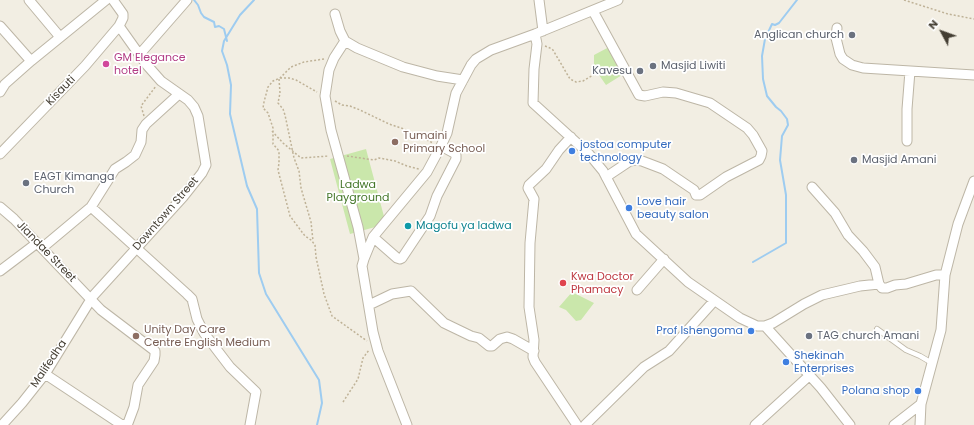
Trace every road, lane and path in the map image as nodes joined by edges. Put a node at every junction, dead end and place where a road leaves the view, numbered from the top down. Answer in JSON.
{"nodes":[{"id":1,"x":29,"y":0,"type":"edge"},
{"id":2,"x":106,"y":0,"type":"edge"},
{"id":3,"x":113,"y":0,"type":"edge"},
{"id":4,"x":187,"y":0,"type":"edge"},
{"id":5,"x":539,"y":0,"type":"edge"},
{"id":6,"x":904,"y":0,"type":"edge"},
{"id":7,"x":615,"y":1,"type":"edge"},
{"id":8,"x":594,"y":11,"type":"junction"},
{"id":9,"x":335,"y":14,"type":"dead end"},
{"id":10,"x":974,"y":19,"type":"edge"},
{"id":11,"x":0,"y":26,"type":"edge"},
{"id":12,"x":119,"y":26,"type":"junction"},
{"id":13,"x":837,"y":28,"type":"dead end"},
{"id":14,"x":538,"y":36,"type":"junction"},
{"id":15,"x":60,"y":37,"type":"junction"},
{"id":16,"x":345,"y":41,"type":"junction"},
{"id":17,"x":139,"y":55,"type":"junction"},
{"id":18,"x":334,"y":58,"type":"junction"},
{"id":19,"x":31,"y":61,"type":"junction"},
{"id":20,"x":910,"y":71,"type":"junction"},
{"id":21,"x":627,"y":73,"type":"junction"},
{"id":22,"x":974,"y":75,"type":"edge"},
{"id":23,"x":280,"y":78,"type":"junction"},
{"id":24,"x":161,"y":80,"type":"junction"},
{"id":25,"x":462,"y":80,"type":"junction"},
{"id":26,"x":0,"y":92,"type":"edge"},
{"id":27,"x":179,"y":94,"type":"junction"},
{"id":28,"x":325,"y":96,"type":"junction"},
{"id":29,"x":146,"y":124,"type":"junction"},
{"id":30,"x":272,"y":131,"type":"junction"},
{"id":31,"x":571,"y":137,"type":"junction"},
{"id":32,"x":907,"y":141,"type":"dead end"},
{"id":33,"x":442,"y":146,"type":"junction"},
{"id":34,"x":292,"y":151,"type":"junction"},
{"id":35,"x":0,"y":154,"type":"edge"},
{"id":36,"x":337,"y":155,"type":"junction"},
{"id":37,"x":427,"y":172,"type":"junction"},
{"id":38,"x":606,"y":177,"type":"junction"},
{"id":39,"x":974,"y":181,"type":"edge"},
{"id":40,"x":812,"y":187,"type":"dead end"},
{"id":41,"x":0,"y":207,"type":"edge"},
{"id":42,"x":91,"y":207,"type":"junction"},
{"id":43,"x":373,"y":237,"type":"junction"},
{"id":44,"x":314,"y":242,"type":"junction"},
{"id":45,"x":39,"y":246,"type":"junction"},
{"id":46,"x":136,"y":248,"type":"junction"},
{"id":47,"x":364,"y":258,"type":"junction"},
{"id":48,"x":664,"y":259,"type":"junction"},
{"id":49,"x":0,"y":271,"type":"edge"},
{"id":50,"x":945,"y":275,"type":"junction"},
{"id":51,"x":878,"y":284,"type":"junction"},
{"id":52,"x":637,"y":290,"type":"dead end"},
{"id":53,"x":91,"y":299,"type":"junction"},
{"id":54,"x":714,"y":301,"type":"junction"},
{"id":55,"x":369,"y":305,"type":"junction"},
{"id":56,"x":765,"y":326,"type":"junction"},
{"id":57,"x":877,"y":329,"type":"dead end"},
{"id":58,"x":368,"y":342,"type":"dead end"},
{"id":59,"x":378,"y":351,"type":"junction"},
{"id":60,"x":534,"y":351,"type":"junction"},
{"id":61,"x":932,"y":364,"type":"junction"},
{"id":62,"x":45,"y":374,"type":"junction"},
{"id":63,"x":810,"y":375,"type":"junction"},
{"id":64,"x":343,"y":402,"type":"dead end"},
{"id":65,"x":921,"y":404,"type":"junction"},
{"id":66,"x":4,"y":423,"type":"edge"},
{"id":67,"x":123,"y":425,"type":"edge"},
{"id":68,"x":250,"y":425,"type":"edge"},
{"id":69,"x":407,"y":425,"type":"edge"},
{"id":70,"x":577,"y":425,"type":"edge"},
{"id":71,"x":585,"y":425,"type":"edge"},
{"id":72,"x":755,"y":425,"type":"edge"},
{"id":73,"x":850,"y":425,"type":"edge"},
{"id":74,"x":894,"y":425,"type":"edge"},
{"id":75,"x":920,"y":425,"type":"edge"}],
"edges":[{"from":1,"to":15,"type":"street"},
{"from":2,"to":15,"type":"street"},
{"from":3,"to":12,"type":"street"},
{"from":4,"to":17,"type":"street"},
{"from":5,"to":14,"type":"street"},
{"from":6,"to":10,"type":"path"},
{"from":7,"to":8,"type":"street"},
{"from":8,"to":14,"type":"street"},
{"from":8,"to":21,"type":"street"},
{"from":9,"to":16,"type":"street"},
{"from":11,"to":19,"type":"street"},
{"from":12,"to":17,"type":"street","name":"Downtown Street"},
{"from":12,"to":35,"type":"street","name":"Kisauti"},
{"from":13,"to":20,"type":"street"},
{"from":14,"to":21,"type":"path"},
{"from":14,"to":25,"type":"street"},
{"from":14,"to":31,"type":"street"},
{"from":15,"to":19,"type":"street"},
{"from":16,"to":18,"type":"street"},
{"from":16,"to":25,"type":"street"},
{"from":17,"to":24,"type":"street","name":"Downtown Street"},
{"from":18,"to":23,"type":"path"},
{"from":18,"to":28,"type":"street"},
{"from":19,"to":26,"type":"street"},
{"from":20,"to":22,"type":"street"},
{"from":20,"to":32,"type":"street"},
{"from":21,"to":38,"type":"street"},
{"from":23,"to":28,"type":"path"},
{"from":23,"to":30,"type":"path"},
{"from":23,"to":34,"type":"path"},
{"from":24,"to":27,"type":"street","name":"Downtown Street"},
{"from":24,"to":29,"type":"path"},
{"from":25,"to":33,"type":"street"},
{"from":27,"to":29,"type":"street"},
{"from":27,"to":46,"type":"street","name":"Downtown Street"},
{"from":28,"to":33,"type":"path"},
{"from":28,"to":36,"type":"street"},
{"from":29,"to":42,"type":"street"},
{"from":30,"to":34,"type":"path"},
{"from":30,"to":44,"type":"path"},
{"from":31,"to":38,"type":"street"},
{"from":31,"to":60,"type":"street"},
{"from":33,"to":37,"type":"street"},
{"from":33,"to":43,"type":"street"},
{"from":34,"to":36,"type":"path"},
{"from":34,"to":44,"type":"path"},
{"from":36,"to":37,"type":"path"},
{"from":36,"to":47,"type":"street"},
{"from":37,"to":43,"type":"street"},
{"from":38,"to":48,"type":"street"},
{"from":39,"to":50,"type":"street"},
{"from":40,"to":51,"type":"street"},
{"from":41,"to":45,"type":"street","name":"Jiandae Street"},
{"from":42,"to":45,"type":"street"},
{"from":42,"to":46,"type":"street"},
{"from":43,"to":47,"type":"street"},
{"from":44,"to":58,"type":"path"},
{"from":45,"to":49,"type":"street"},
{"from":45,"to":53,"type":"street","name":"Jiandae Street"},
{"from":46,"to":53,"type":"street","name":"Downtown Street"},
{"from":46,"to":68,"type":"street"},
{"from":47,"to":55,"type":"street"},
{"from":48,"to":52,"type":"street"},
{"from":48,"to":54,"type":"street"},
{"from":50,"to":51,"type":"street"},
{"from":50,"to":61,"type":"street"},
{"from":51,"to":56,"type":"street"},
{"from":53,"to":62,"type":"street","name":"Malifedha"},
{"from":53,"to":67,"type":"street","name":"Jiandae Street"},
{"from":54,"to":56,"type":"street"},
{"from":54,"to":71,"type":"street"},
{"from":55,"to":59,"type":"street"},
{"from":55,"to":60,"type":"street"},
{"from":56,"to":63,"type":"street"},
{"from":57,"to":61,"type":"lane"},
{"from":59,"to":64,"type":"path"},
{"from":59,"to":69,"type":"street"},
{"from":60,"to":70,"type":"street"},
{"from":61,"to":65,"type":"street"},
{"from":62,"to":66,"type":"street","name":"Malifedha"},
{"from":62,"to":67,"type":"street"},
{"from":63,"to":72,"type":"street"},
{"from":63,"to":73,"type":"street"},
{"from":65,"to":74,"type":"street"},
{"from":65,"to":75,"type":"street"}]}
